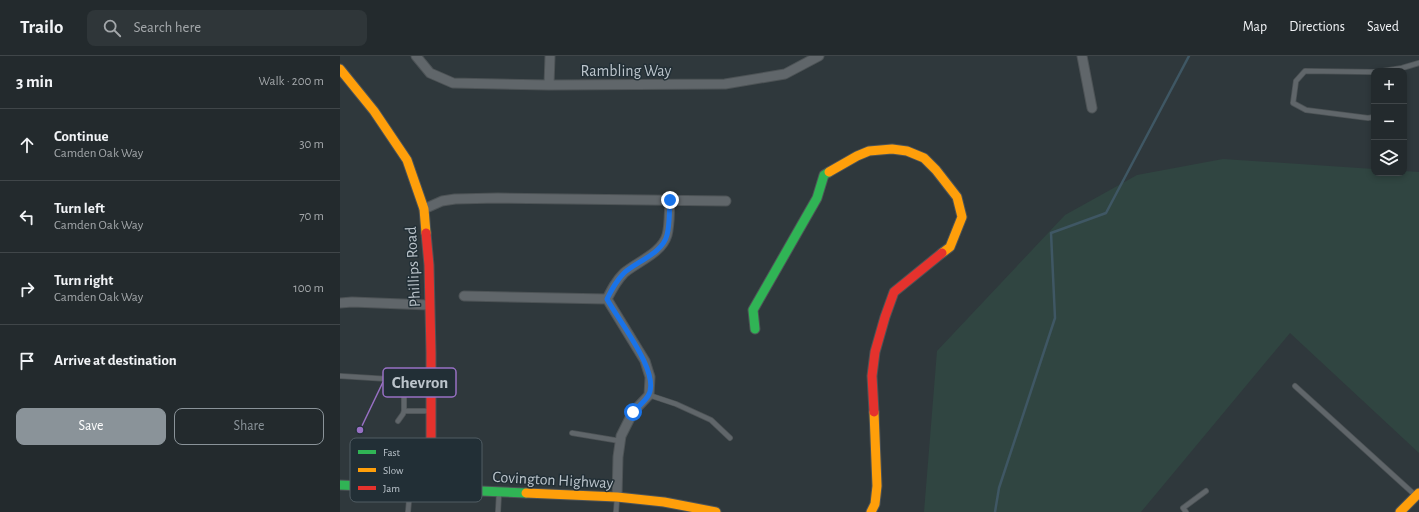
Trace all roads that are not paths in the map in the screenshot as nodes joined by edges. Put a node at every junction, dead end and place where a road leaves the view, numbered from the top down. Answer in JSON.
{"nodes":[{"id":1,"x":416,"y":56,"type":"edge"},
{"id":2,"x":550,"y":56,"type":"edge"},
{"id":3,"x":819,"y":56,"type":"edge"},
{"id":4,"x":1082,"y":56,"type":"edge"},
{"id":5,"x":1419,"y":63,"type":"edge"},
{"id":6,"x":1402,"y":68,"type":"edge"},
{"id":7,"x":340,"y":69,"type":"edge"},
{"id":8,"x":1371,"y":72,"type":"edge"},
{"id":9,"x":549,"y":85,"type":"junction"},
{"id":10,"x":1092,"y":108,"type":"dead end"},
{"id":11,"x":1371,"y":118,"type":"edge"},
{"id":12,"x":670,"y":200,"type":"junction"},
{"id":13,"x":726,"y":201,"type":"dead end"},
{"id":14,"x":424,"y":209,"type":"junction"},
{"id":15,"x":464,"y":296,"type":"dead end"},
{"id":16,"x":607,"y":299,"type":"junction"},
{"id":17,"x":340,"y":303,"type":"edge"},
{"id":18,"x":429,"y":305,"type":"junction"},
{"id":19,"x":755,"y":329,"type":"dead end"},
{"id":20,"x":340,"y":376,"type":"edge"},
{"id":21,"x":1295,"y":386,"type":"dead end"},
{"id":22,"x":649,"y":395,"type":"junction"},
{"id":23,"x":404,"y":411,"type":"junction"},
{"id":24,"x":431,"y":411,"type":"junction"},
{"id":25,"x":398,"y":421,"type":"dead end"},
{"id":26,"x":572,"y":433,"type":"dead end"},
{"id":27,"x":431,"y":438,"type":"edge"},
{"id":28,"x":730,"y":438,"type":"dead end"},
{"id":29,"x":620,"y":441,"type":"junction"},
{"id":30,"x":340,"y":485,"type":"edge"},
{"id":31,"x":350,"y":485,"type":"edge"},
{"id":32,"x":1206,"y":490,"type":"dead end"},
{"id":33,"x":482,"y":491,"type":"edge"},
{"id":34,"x":500,"y":492,"type":"junction"},
{"id":35,"x":1418,"y":495,"type":"edge"},
{"id":36,"x":617,"y":497,"type":"junction"},
{"id":37,"x":409,"y":502,"type":"edge"},
{"id":38,"x":408,"y":512,"type":"edge"},
{"id":39,"x":498,"y":512,"type":"edge"},
{"id":40,"x":616,"y":512,"type":"edge"},
{"id":41,"x":716,"y":512,"type":"edge"},
{"id":42,"x":871,"y":512,"type":"edge"},
{"id":43,"x":1186,"y":512,"type":"edge"},
{"id":44,"x":1400,"y":512,"type":"edge"}],
"edges":[{"from":1,"to":9,"type":"street","name":"Rambling Way"},
{"from":2,"to":9,"type":"street"},
{"from":3,"to":9,"type":"street","name":"Rambling Way"},
{"from":4,"to":10,"type":"street"},
{"from":5,"to":6,"type":"lane"},
{"from":7,"to":14,"type":"street","name":"Phillips Road"},
{"from":8,"to":11,"type":"lane"},
{"from":12,"to":13,"type":"street"},
{"from":12,"to":14,"type":"street"},
{"from":12,"to":16,"type":"street"},
{"from":14,"to":18,"type":"street","name":"Phillips Road"},
{"from":15,"to":16,"type":"street"},
{"from":16,"to":22,"type":"street"},
{"from":17,"to":18,"type":"street"},
{"from":18,"to":24,"type":"street","name":"Phillips Road"},
{"from":19,"to":42,"type":"street"},
{"from":20,"to":23,"type":"lane"},
{"from":21,"to":35,"type":"lane"},
{"from":22,"to":28,"type":"lane"},
{"from":22,"to":29,"type":"street"},
{"from":23,"to":24,"type":"lane"},
{"from":23,"to":25,"type":"lane"},
{"from":24,"to":27,"type":"street","name":"Phillips Road"},
{"from":26,"to":29,"type":"lane"},
{"from":29,"to":36,"type":"street"},
{"from":30,"to":31,"type":"street","name":"Covington Highway"},
{"from":32,"to":43,"type":"lane"},
{"from":33,"to":34,"type":"street","name":"Covington Highway"},
{"from":34,"to":36,"type":"street","name":"Covington Highway"},
{"from":34,"to":39,"type":"lane"},
{"from":35,"to":44,"type":"street"},
{"from":36,"to":40,"type":"lane"},
{"from":36,"to":41,"type":"street","name":"Covington Highway"},
{"from":37,"to":38,"type":"lane"}]}
